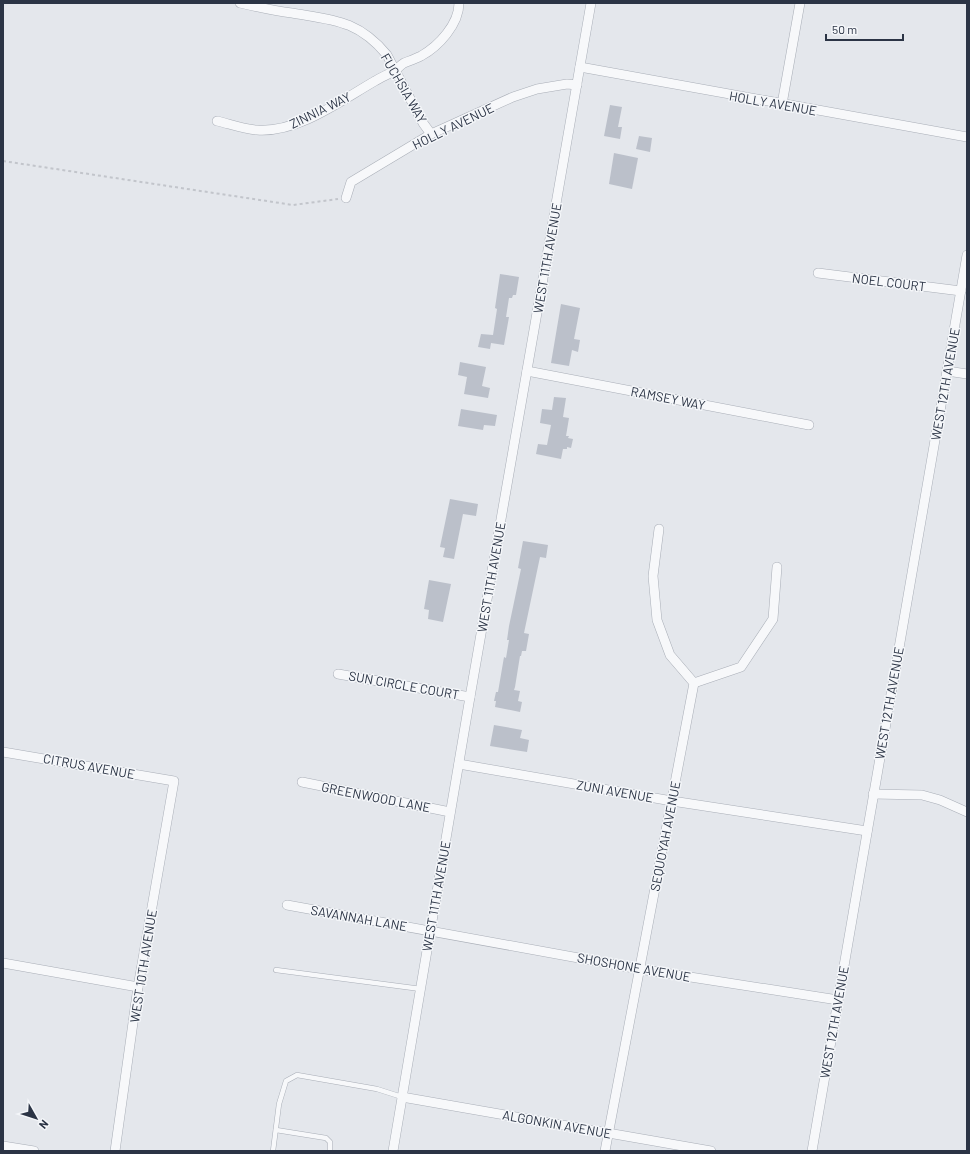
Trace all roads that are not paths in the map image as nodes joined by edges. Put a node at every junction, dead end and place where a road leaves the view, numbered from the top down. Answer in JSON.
{"nodes":[{"id":1,"x":240,"y":3,"type":"edge"},
{"id":2,"x":458,"y":3,"type":"edge"},
{"id":3,"x":591,"y":3,"type":"edge"},
{"id":4,"x":800,"y":3,"type":"edge"},
{"id":5,"x":580,"y":67,"type":"junction"},
{"id":6,"x":395,"y":71,"type":"junction"},
{"id":7,"x":577,"y":85,"type":"junction"},
{"id":8,"x":782,"y":104,"type":"junction"},
{"id":9,"x":217,"y":121,"type":"dead end"},
{"id":10,"x":431,"y":134,"type":"junction"},
{"id":11,"x":967,"y":137,"type":"edge"},
{"id":12,"x":346,"y":198,"type":"road end"},
{"id":13,"x":967,"y":255,"type":"edge"},
{"id":14,"x":818,"y":273,"type":"dead end"},
{"id":15,"x":961,"y":291,"type":"junction"},
{"id":16,"x":527,"y":371,"type":"junction"},
{"id":17,"x":947,"y":371,"type":"junction"},
{"id":18,"x":967,"y":374,"type":"edge"},
{"id":19,"x":809,"y":425,"type":"dead end"},
{"id":20,"x":659,"y":529,"type":"dead end"},
{"id":21,"x":777,"y":567,"type":"dead end"},
{"id":22,"x":338,"y":674,"type":"dead end"},
{"id":23,"x":694,"y":683,"type":"junction"},
{"id":24,"x":470,"y":697,"type":"junction"},
{"id":25,"x":3,"y":752,"type":"edge"},
{"id":26,"x":459,"y":764,"type":"junction"},
{"id":27,"x":174,"y":781,"type":"joint"},
{"id":28,"x":302,"y":782,"type":"dead end"},
{"id":29,"x":874,"y":794,"type":"junction"},
{"id":30,"x":672,"y":801,"type":"junction"},
{"id":31,"x":450,"y":812,"type":"junction"},
{"id":32,"x":967,"y":812,"type":"edge"},
{"id":33,"x":867,"y":831,"type":"junction"},
{"id":34,"x":287,"y":905,"type":"dead end"},
{"id":35,"x":431,"y":930,"type":"junction"},
{"id":36,"x":3,"y":963,"type":"edge"},
{"id":37,"x":639,"y":969,"type":"junction"},
{"id":38,"x":276,"y":970,"type":"dead end"},
{"id":39,"x":138,"y":987,"type":"junction"},
{"id":40,"x":421,"y":989,"type":"junction"},
{"id":41,"x":838,"y":1000,"type":"junction"},
{"id":42,"x":402,"y":1097,"type":"junction"},
{"id":43,"x":276,"y":1130,"type":"junction"},
{"id":44,"x":608,"y":1133,"type":"junction"},
{"id":45,"x":3,"y":1146,"type":"edge"},
{"id":46,"x":34,"y":1151,"type":"edge"},
{"id":47,"x":115,"y":1151,"type":"edge"},
{"id":48,"x":273,"y":1151,"type":"edge"},
{"id":49,"x":330,"y":1151,"type":"edge"},
{"id":50,"x":393,"y":1151,"type":"edge"},
{"id":51,"x":605,"y":1151,"type":"edge"},
{"id":52,"x":711,"y":1151,"type":"edge"},
{"id":53,"x":812,"y":1151,"type":"edge"}],
"edges":[{"from":1,"to":6,"type":"street","name":"FUCHSIA WAY"},
{"from":2,"to":6,"type":"street","name":"ZINNIA WAY"},
{"from":3,"to":5,"type":"street","name":"WEST 11TH AVENUE"},
{"from":4,"to":8,"type":"street"},
{"from":5,"to":7,"type":"street","name":"WEST 11TH AVENUE"},
{"from":5,"to":8,"type":"street","name":"HOLLY AVENUE"},
{"from":6,"to":9,"type":"street","name":"ZINNIA WAY"},
{"from":6,"to":10,"type":"street","name":"FUCHSIA WAY"},
{"from":7,"to":10,"type":"street","name":"HOLLY AVENUE"},
{"from":7,"to":16,"type":"street","name":"WEST 11TH AVENUE"},
{"from":8,"to":11,"type":"street","name":"HOLLY AVENUE"},
{"from":10,"to":12,"type":"street","name":"HOLLY AVENUE"},
{"from":13,"to":15,"type":"street","name":"WEST 12TH AVENUE"},
{"from":14,"to":15,"type":"street","name":"NOEL COURT"},
{"from":15,"to":17,"type":"street","name":"WEST 12TH AVENUE"},
{"from":16,"to":19,"type":"street","name":"RAMSEY WAY"},
{"from":16,"to":24,"type":"street","name":"WEST 11TH AVENUE"},
{"from":17,"to":18,"type":"street"},
{"from":17,"to":29,"type":"street","name":"WEST 12TH AVENUE"},
{"from":20,"to":23,"type":"street"},
{"from":21,"to":23,"type":"street"},
{"from":22,"to":24,"type":"street","name":"SUN CIRCLE COURT"},
{"from":23,"to":30,"type":"street","name":"SEQUOYAH AVENUE"},
{"from":24,"to":26,"type":"street","name":"WEST 11TH AVENUE"},
{"from":25,"to":27,"type":"street","name":"CITRUS AVENUE"},
{"from":26,"to":30,"type":"street","name":"ZUNI AVENUE"},
{"from":26,"to":31,"type":"street","name":"WEST 11TH AVENUE"},
{"from":27,"to":39,"type":"street","name":"WEST 10TH AVENUE"},
{"from":28,"to":31,"type":"street","name":"GREENWOOD LANE"},
{"from":29,"to":32,"type":"street"},
{"from":29,"to":33,"type":"street","name":"WEST 12TH AVENUE"},
{"from":30,"to":33,"type":"street","name":"ZUNI AVENUE"},
{"from":30,"to":37,"type":"street","name":"SEQUOYAH AVENUE"},
{"from":31,"to":35,"type":"street","name":"WEST 11TH AVENUE"},
{"from":33,"to":41,"type":"street","name":"WEST 12TH AVENUE"},
{"from":34,"to":35,"type":"street","name":"SAVANNAH LANE"},
{"from":35,"to":37,"type":"street","name":"SHOSHONE AVENUE"},
{"from":35,"to":40,"type":"street","name":"WEST 11TH AVENUE"},
{"from":36,"to":39,"type":"street"},
{"from":37,"to":41,"type":"street","name":"SHOSHONE AVENUE"},
{"from":37,"to":44,"type":"street","name":"SEQUOYAH AVENUE"},
{"from":38,"to":40,"type":"lane"},
{"from":39,"to":47,"type":"street","name":"WEST 10TH AVENUE"},
{"from":40,"to":42,"type":"street","name":"WEST 11TH AVENUE"},
{"from":41,"to":53,"type":"street","name":"WEST 12TH AVENUE"},
{"from":42,"to":43,"type":"lane"},
{"from":42,"to":44,"type":"street","name":"ALGONKIN AVENUE"},
{"from":42,"to":50,"type":"street","name":"WEST 11TH AVENUE"},
{"from":43,"to":48,"type":"lane"},
{"from":43,"to":49,"type":"lane"},
{"from":44,"to":51,"type":"street","name":"SEQUOYAH AVENUE"},
{"from":44,"to":52,"type":"street","name":"ALGONKIN AVENUE"},
{"from":45,"to":46,"type":"street"}]}
